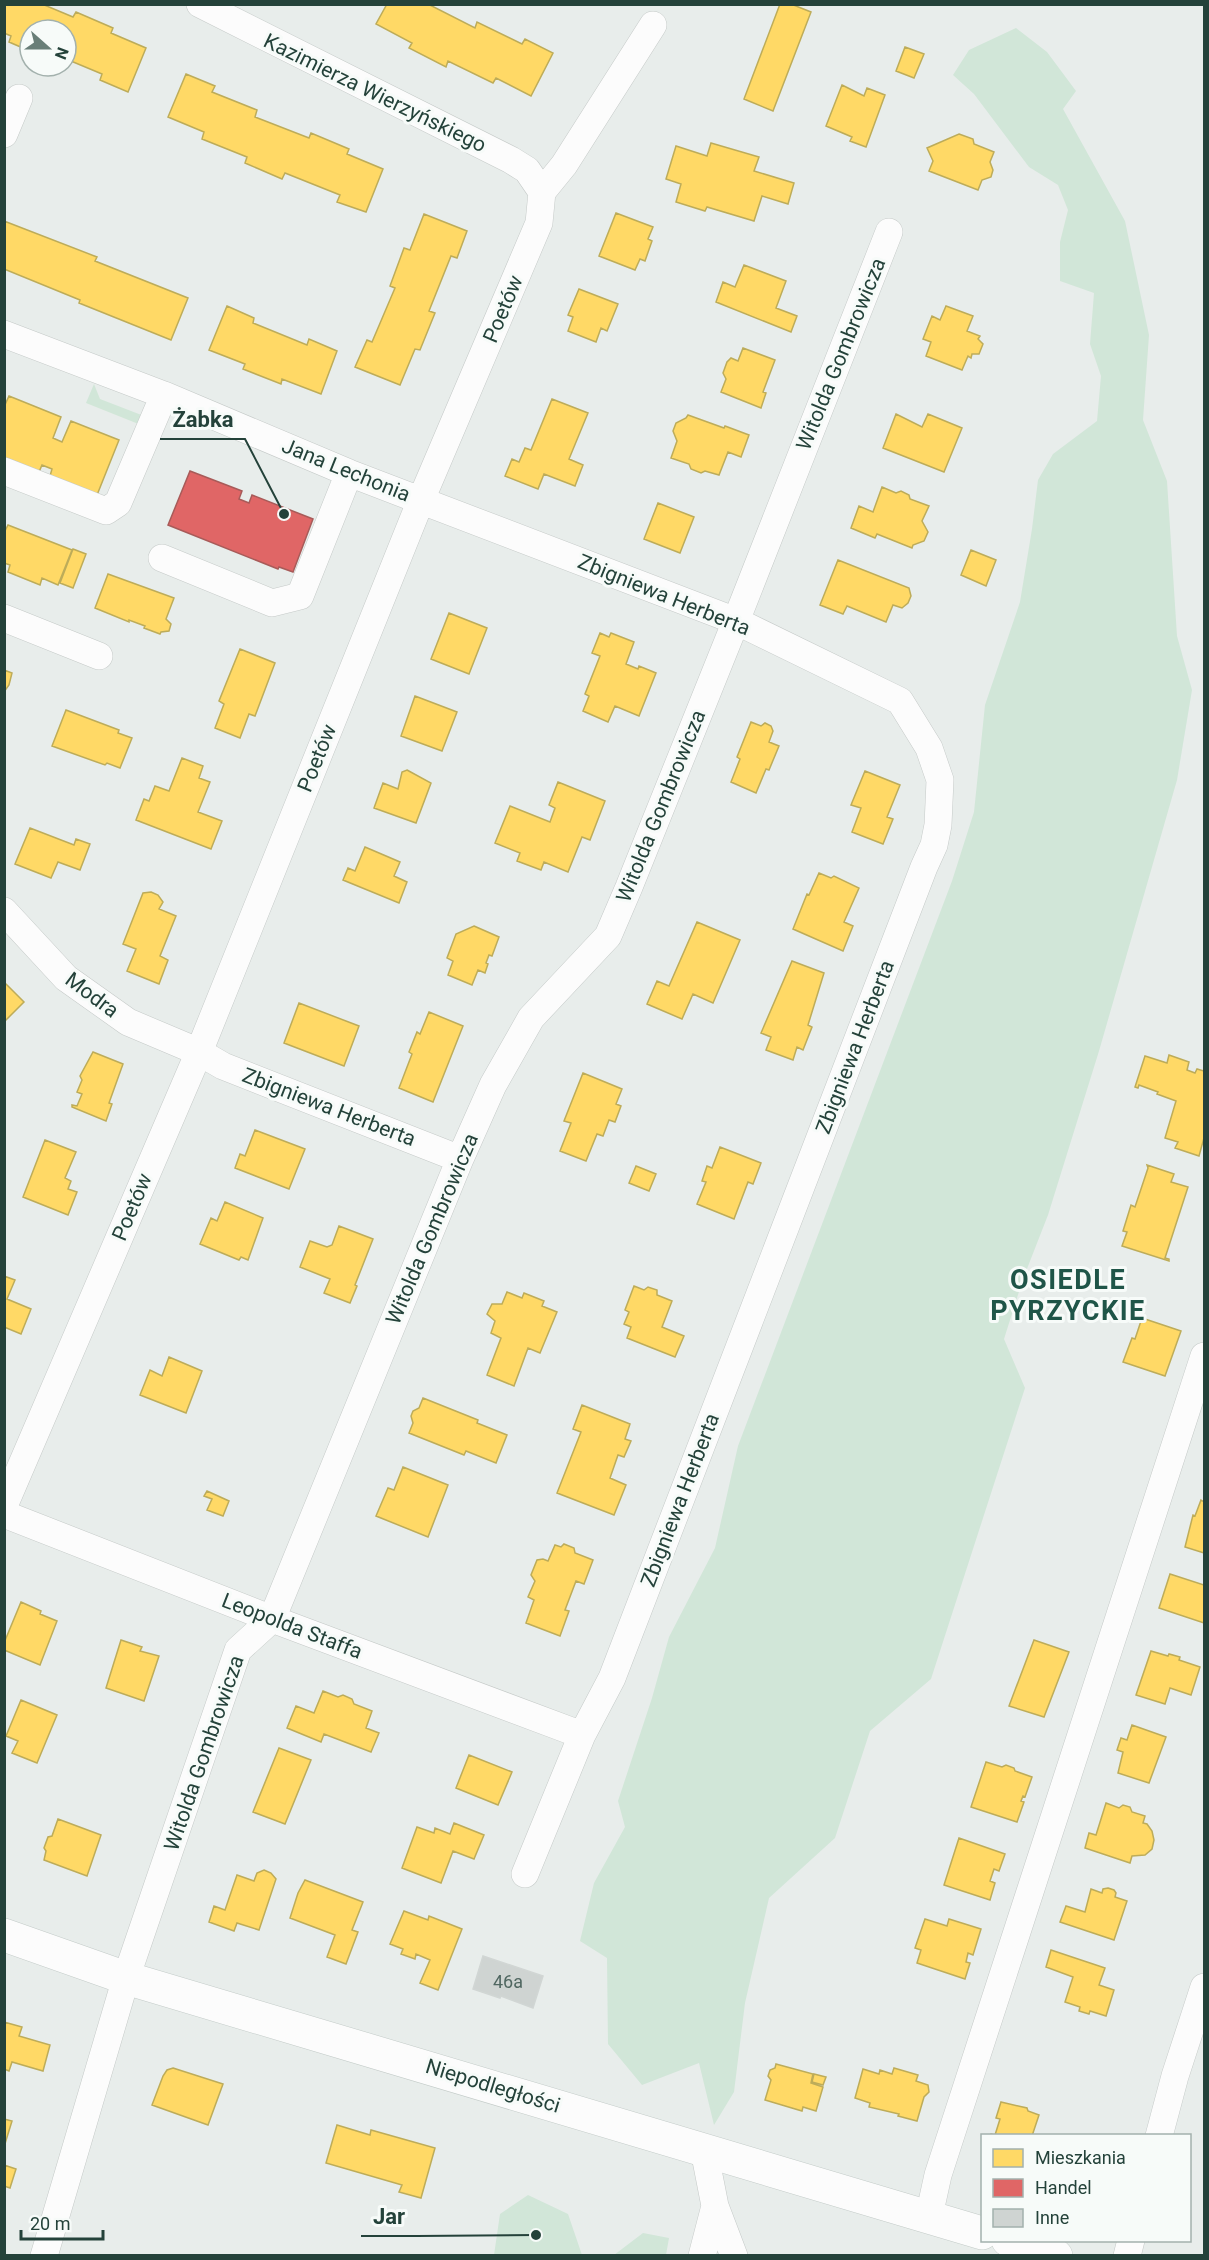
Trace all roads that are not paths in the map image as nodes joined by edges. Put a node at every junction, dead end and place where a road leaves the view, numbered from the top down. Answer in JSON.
{"nodes":[{"id":1,"x":200,"y":4,"type":"edge"},
{"id":2,"x":653,"y":25,"type":"dead end"},
{"id":3,"x":19,"y":98,"type":"dead end"},
{"id":4,"x":4,"y":134,"type":"edge"},
{"id":5,"x":542,"y":192,"type":"junction"},
{"id":6,"x":889,"y":232,"type":"dead end"},
{"id":7,"x":4,"y":334,"type":"edge"},
{"id":8,"x":164,"y":395,"type":"junction"},
{"id":9,"x":4,"y":471,"type":"edge"},
{"id":10,"x":349,"y":473,"type":"junction"},
{"id":11,"x":421,"y":500,"type":"junction"},
{"id":12,"x":162,"y":558,"type":"dead end"},
{"id":13,"x":4,"y":618,"type":"edge"},
{"id":14,"x":736,"y":621,"type":"junction"},
{"id":15,"x":99,"y":656,"type":"dead end"},
{"id":16,"x":4,"y":911,"type":"edge"},
{"id":17,"x":198,"y":1052,"type":"junction"},
{"id":18,"x":460,"y":1159,"type":"junction"},
{"id":19,"x":1204,"y":1356,"type":"edge"},
{"id":20,"x":4,"y":1506,"type":"edge"},
{"id":21,"x":4,"y":1514,"type":"edge"},
{"id":22,"x":272,"y":1619,"type":"junction"},
{"id":23,"x":582,"y":1735,"type":"junction"},
{"id":24,"x":525,"y":1874,"type":"dead end"},
{"id":25,"x":4,"y":1935,"type":"edge"},
{"id":26,"x":126,"y":1978,"type":"junction"},
{"id":27,"x":1204,"y":1987,"type":"edge"},
{"id":28,"x":1160,"y":2134,"type":"edge"},
{"id":29,"x":704,"y":2150,"type":"junction"},
{"id":30,"x":715,"y":2206,"type":"junction"},
{"id":31,"x":929,"y":2216,"type":"junction"},
{"id":32,"x":981,"y":2233,"type":"edge"},
{"id":33,"x":1011,"y":2242,"type":"edge"},
{"id":34,"x":44,"y":2256,"type":"edge"},
{"id":35,"x":702,"y":2256,"type":"edge"},
{"id":36,"x":734,"y":2256,"type":"edge"},
{"id":37,"x":1056,"y":2256,"type":"edge"}],
"edges":[{"from":1,"to":5,"type":"street","name":"Kazimierza Wierzyńskiego"},
{"from":2,"to":5,"type":"street"},
{"from":3,"to":4,"type":"street"},
{"from":5,"to":11,"type":"street","name":"Poetów"},
{"from":6,"to":14,"type":"street","name":"Witolda Gombrowicza"},
{"from":7,"to":8,"type":"street","name":"Jana Lechonia"},
{"from":8,"to":9,"type":"street"},
{"from":8,"to":10,"type":"street","name":"Jana Lechonia"},
{"from":10,"to":11,"type":"street","name":"Jana Lechonia"},
{"from":10,"to":12,"type":"street"},
{"from":11,"to":14,"type":"street","name":"Zbigniewa Herberta"},
{"from":11,"to":17,"type":"street","name":"Poetów"},
{"from":13,"to":15,"type":"street"},
{"from":14,"to":18,"type":"street","name":"Witolda Gombrowicza"},
{"from":14,"to":23,"type":"street","name":"Zbigniewa Herberta"},
{"from":16,"to":17,"type":"street","name":"Modra"},
{"from":17,"to":18,"type":"street","name":"Zbigniewa Herberta"},
{"from":17,"to":20,"type":"street","name":"Poetów"},
{"from":18,"to":22,"type":"street","name":"Witolda Gombrowicza"},
{"from":19,"to":31,"type":"street"},
{"from":21,"to":22,"type":"street","name":"Leopolda Staffa"},
{"from":22,"to":23,"type":"street","name":"Leopolda Staffa"},
{"from":22,"to":26,"type":"street","name":"Witolda Gombrowicza"},
{"from":23,"to":24,"type":"street","name":"Zbigniewa Herberta"},
{"from":25,"to":26,"type":"street","name":"Niepodległości"},
{"from":26,"to":29,"type":"street","name":"Niepodległości"},
{"from":26,"to":34,"type":"street","name":"Witolda Gombrowicza"},
{"from":27,"to":28,"type":"street"},
{"from":29,"to":30,"type":"street"},
{"from":29,"to":31,"type":"street","name":"Niepodległości"},
{"from":30,"to":35,"type":"street"},
{"from":30,"to":36,"type":"street"},
{"from":31,"to":32,"type":"street","name":"Niepodległości"},
{"from":33,"to":37,"type":"street"}]}
